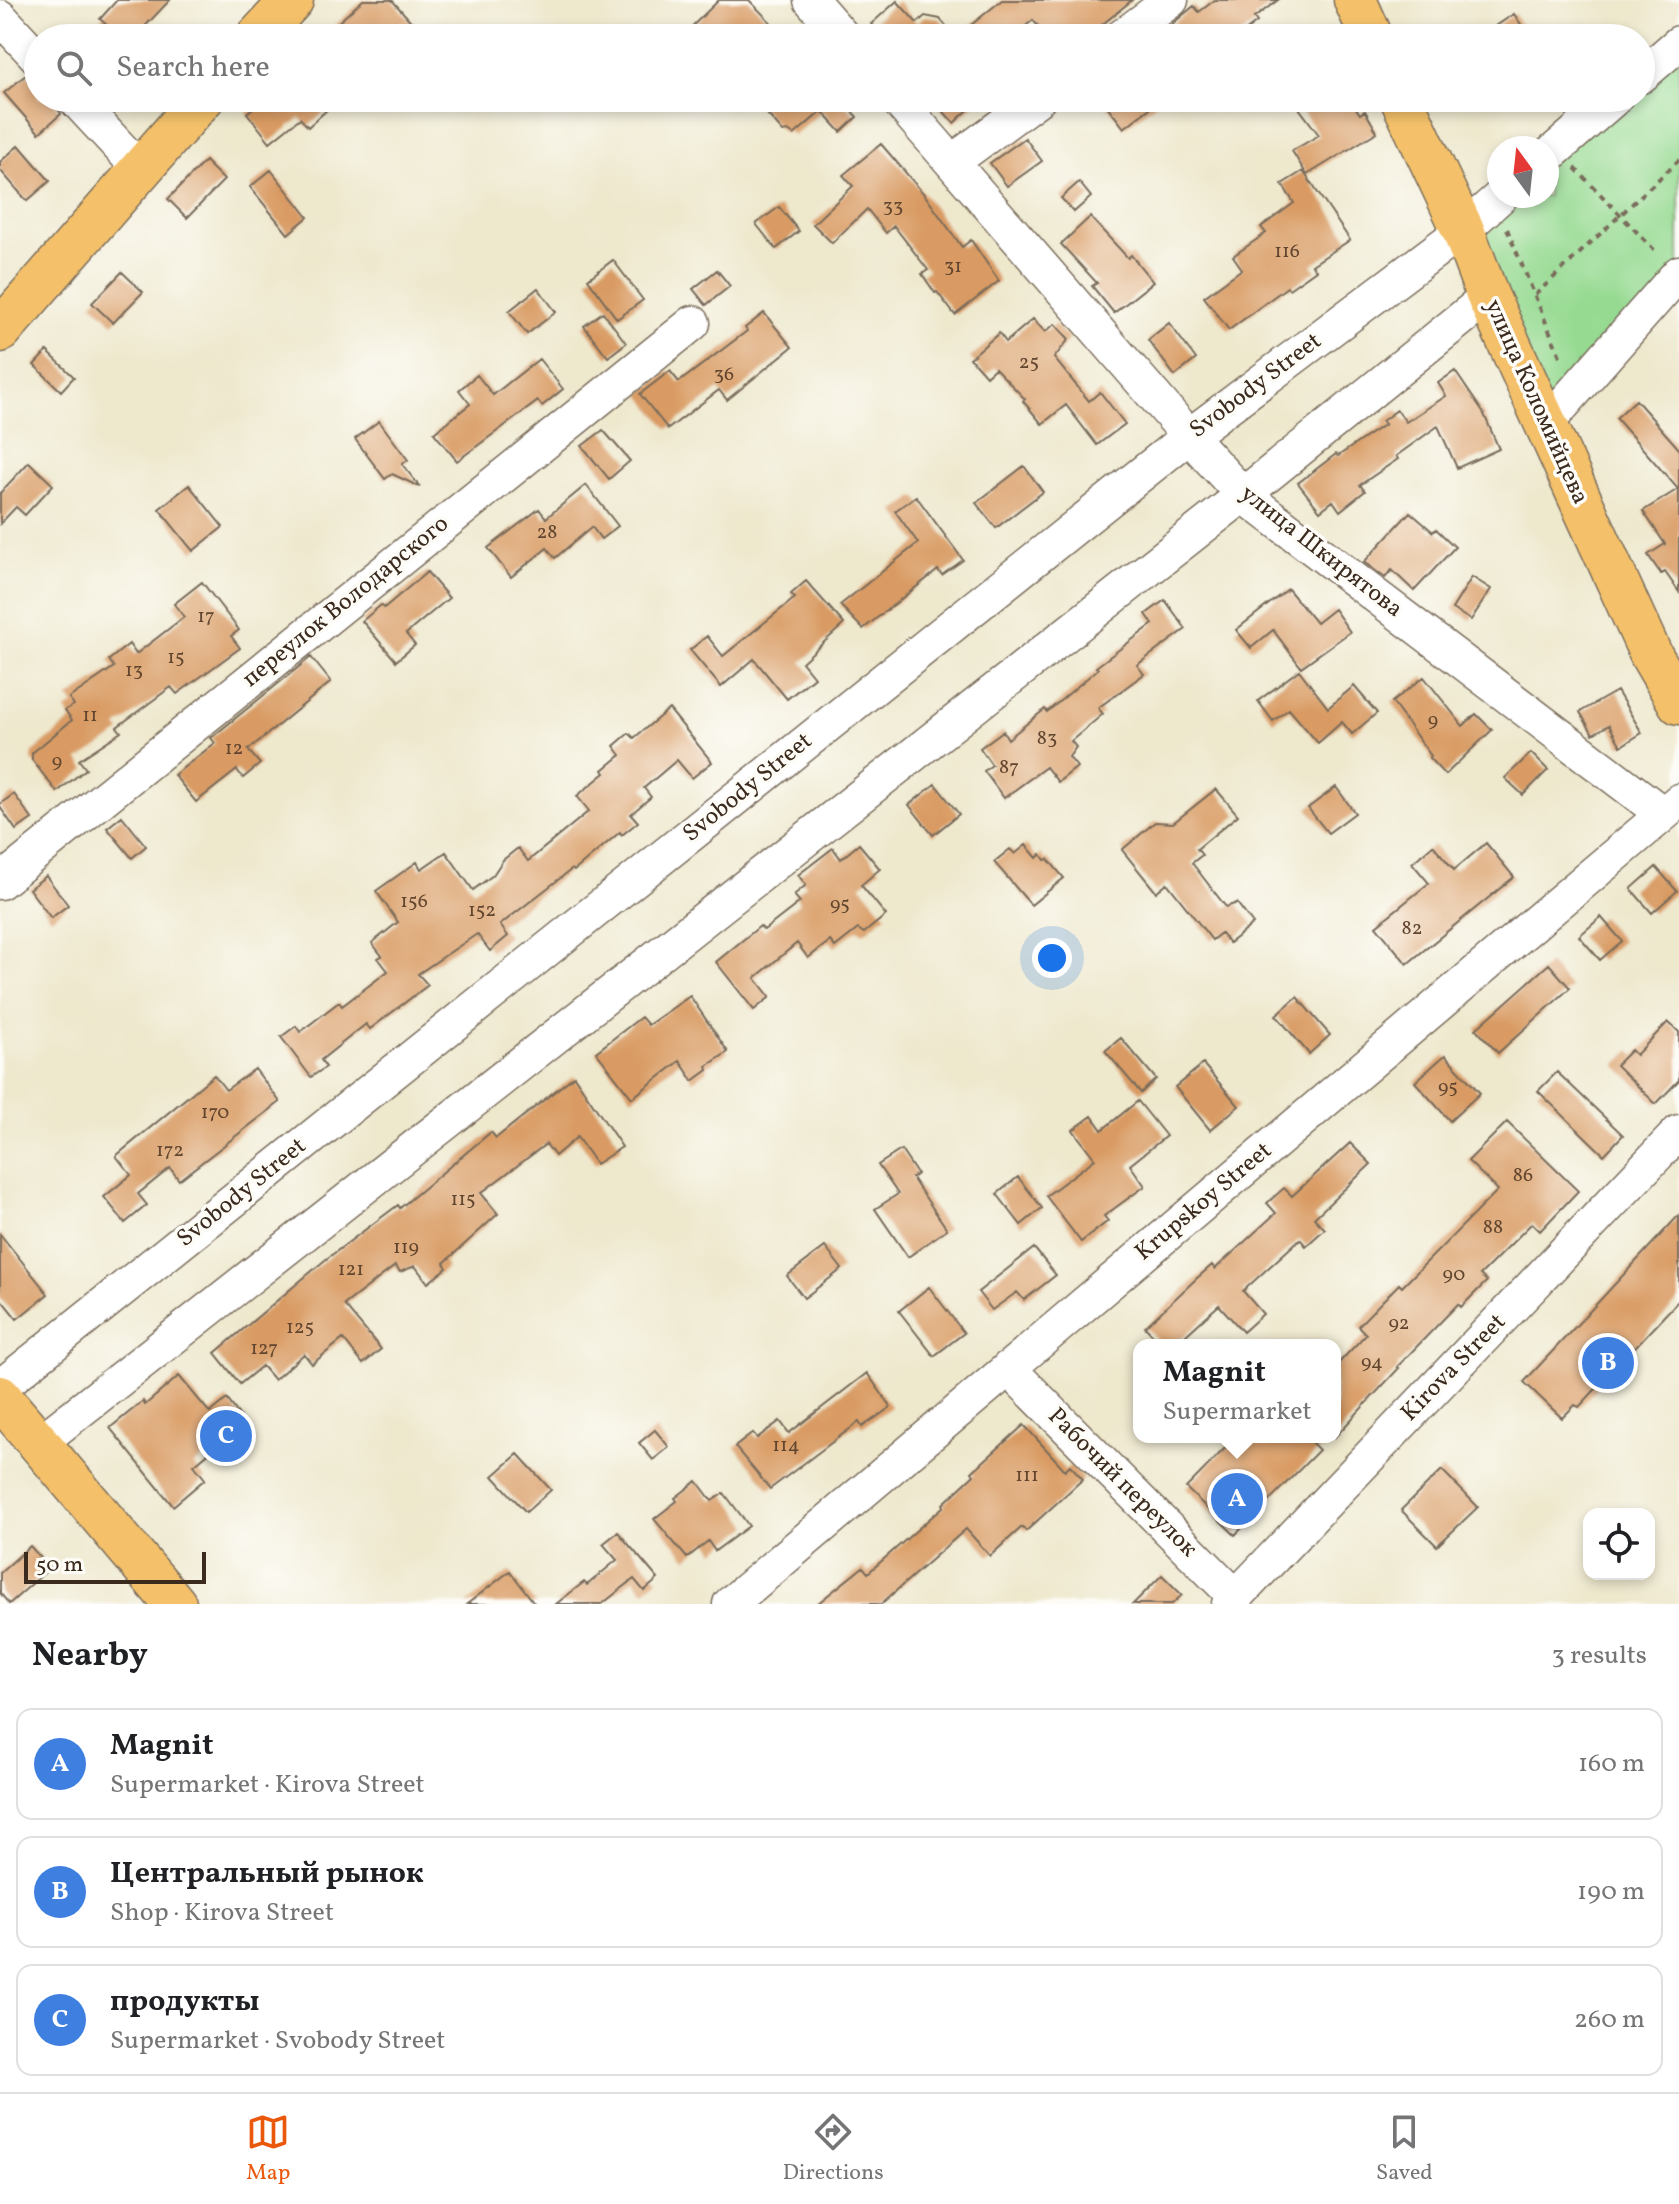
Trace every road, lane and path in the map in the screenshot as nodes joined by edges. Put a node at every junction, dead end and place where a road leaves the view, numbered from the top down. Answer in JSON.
{"nodes":[{"id":1,"x":292,"y":0,"type":"edge"},
{"id":2,"x":811,"y":0,"type":"edge"},
{"id":3,"x":1171,"y":0,"type":"edge"},
{"id":4,"x":1355,"y":0,"type":"edge"},
{"id":5,"x":0,"y":17,"type":"edge"},
{"id":6,"x":270,"y":24,"type":"edge"},
{"id":7,"x":832,"y":24,"type":"edge"},
{"id":8,"x":1139,"y":24,"type":"edge"},
{"id":9,"x":1366,"y":24,"type":"edge"},
{"id":10,"x":24,"y":43,"type":"edge"},
{"id":11,"x":1679,"y":43,"type":"edge"},
{"id":12,"x":1655,"y":64,"type":"edge"},
{"id":13,"x":87,"y":112,"type":"edge"},
{"id":14,"x":191,"y":112,"type":"edge"},
{"id":15,"x":908,"y":112,"type":"edge"},
{"id":16,"x":1020,"y":112,"type":"edge"},
{"id":17,"x":1408,"y":112,"type":"edge"},
{"id":18,"x":1599,"y":112,"type":"edge"},
{"id":19,"x":1559,"y":147,"type":"edge"},
{"id":20,"x":1559,"y":159,"type":"edge"},
{"id":21,"x":1679,"y":160,"type":"edge"},
{"id":22,"x":952,"y":162,"type":"junction"},
{"id":23,"x":140,"y":169,"type":"junction"},
{"id":24,"x":1488,"y":208,"type":"edge"},
{"id":25,"x":1501,"y":208,"type":"edge"},
{"id":26,"x":1620,"y":214,"type":"junction"},
{"id":27,"x":1463,"y":230,"type":"junction"},
{"id":28,"x":1678,"y":274,"type":"edge"},
{"id":29,"x":1534,"y":295,"type":"junction"},
{"id":30,"x":1488,"y":297,"type":"junction"},
{"id":31,"x":693,"y":323,"type":"dead end"},
{"id":32,"x":0,"y":331,"type":"edge"},
{"id":33,"x":1575,"y":391,"type":"junction"},
{"id":34,"x":1545,"y":425,"type":"junction"},
{"id":35,"x":1189,"y":436,"type":"junction"},
{"id":36,"x":1243,"y":495,"type":"junction"},
{"id":37,"x":1679,"y":703,"type":"edge"},
{"id":38,"x":1671,"y":807,"type":"edge"},
{"id":39,"x":0,"y":882,"type":"edge"},
{"id":40,"x":1679,"y":1132,"type":"edge"},
{"id":41,"x":1008,"y":1368,"type":"junction"},
{"id":42,"x":0,"y":1387,"type":"edge"},
{"id":43,"x":0,"y":1397,"type":"edge"},
{"id":44,"x":39,"y":1443,"type":"junction"},
{"id":45,"x":1233,"y":1600,"type":"edge"},
{"id":46,"x":175,"y":1604,"type":"edge"},
{"id":47,"x":730,"y":1604,"type":"edge"}],
"edges":[{"from":1,"to":6,"type":"main road"},
{"from":2,"to":7,"type":"street"},
{"from":3,"to":8,"type":"street"},
{"from":4,"to":9,"type":"main road"},
{"from":5,"to":10,"type":"street"},
{"from":11,"to":12,"type":"street"},
{"from":13,"to":23,"type":"street"},
{"from":14,"to":23,"type":"main road"},
{"from":15,"to":22,"type":"street","name":"улица Шкирятова"},
{"from":16,"to":22,"type":"street"},
{"from":17,"to":27,"type":"main road","name":"улица Коломийцева"},
{"from":18,"to":19,"type":"street"},
{"from":20,"to":26,"type":"path"},
{"from":21,"to":26,"type":"path"},
{"from":22,"to":35,"type":"street","name":"улица Шкирятова"},
{"from":23,"to":32,"type":"main road"},
{"from":24,"to":27,"type":"street","name":"Svobody Street"},
{"from":25,"to":29,"type":"path"},
{"from":26,"to":28,"type":"path"},
{"from":26,"to":29,"type":"path"},
{"from":27,"to":30,"type":"main road","name":"улица Коломийцева"},
{"from":27,"to":35,"type":"street","name":"Svobody Street"},
{"from":28,"to":33,"type":"street"},
{"from":29,"to":33,"type":"path"},
{"from":30,"to":34,"type":"main road","name":"улица Коломийцева"},
{"from":30,"to":36,"type":"street"},
{"from":31,"to":39,"type":"street","name":"переулок Володарского"},
{"from":33,"to":34,"type":"street"},
{"from":34,"to":37,"type":"main road","name":"улица Коломийцева"},
{"from":35,"to":36,"type":"street","name":"улица Шкирятова"},
{"from":35,"to":42,"type":"street","name":"Svobody Street"},
{"from":36,"to":38,"type":"street","name":"улица Шкирятова"},
{"from":36,"to":44,"type":"street"},
{"from":38,"to":41,"type":"street","name":"Krupskoy Street"},
{"from":40,"to":45,"type":"street","name":"Kirova Street"},
{"from":41,"to":45,"type":"street","name":"Рабочий переулок"},
{"from":41,"to":47,"type":"street","name":"Krupskoy Street"},
{"from":43,"to":44,"type":"main road"},
{"from":44,"to":46,"type":"main road"}]}
